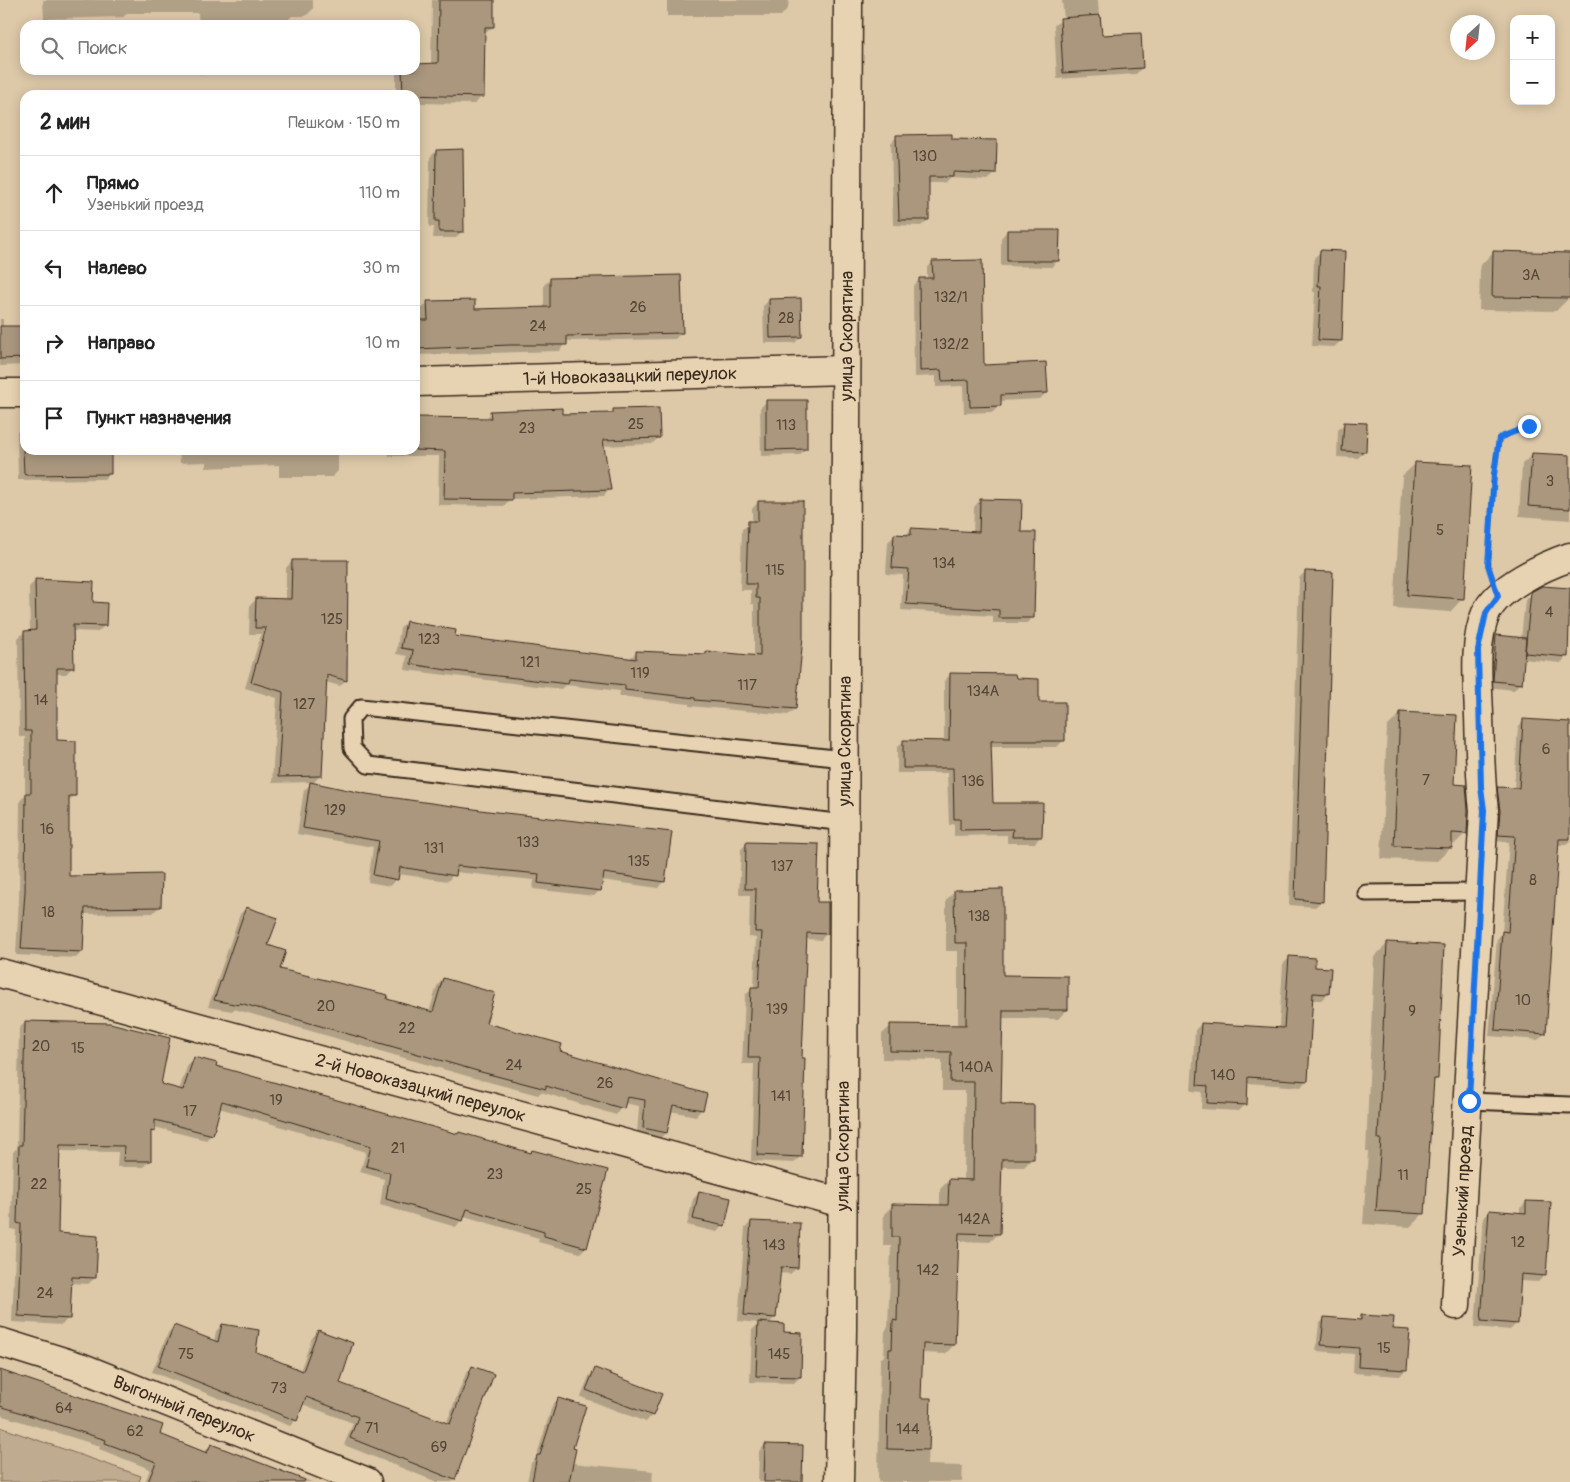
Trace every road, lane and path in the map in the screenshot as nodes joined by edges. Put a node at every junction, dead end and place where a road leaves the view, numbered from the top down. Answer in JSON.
{"nodes":[{"id":1,"x":848,"y":0,"type":"edge"},
{"id":2,"x":845,"y":370,"type":"junction"},
{"id":3,"x":420,"y":382,"type":"edge"},
{"id":4,"x":0,"y":393,"type":"edge"},
{"id":5,"x":20,"y":393,"type":"edge"},
{"id":6,"x":1529,"y":426,"type":"dead end"},
{"id":7,"x":1570,"y":558,"type":"edge"},
{"id":8,"x":1498,"y":596,"type":"junction"},
{"id":9,"x":844,"y":760,"type":"junction"},
{"id":10,"x":844,"y":823,"type":"junction"},
{"id":11,"x":1478,"y":892,"type":"junction"},
{"id":12,"x":1366,"y":893,"type":"dead end"},
{"id":13,"x":0,"y":973,"type":"edge"},
{"id":14,"x":1469,"y":1101,"type":"junction"},
{"id":15,"x":1570,"y":1105,"type":"edge"},
{"id":16,"x":842,"y":1203,"type":"junction"},
{"id":17,"x":1456,"y":1305,"type":"dead end"},
{"id":18,"x":0,"y":1342,"type":"edge"},
{"id":19,"x":367,"y":1482,"type":"edge"},
{"id":20,"x":839,"y":1482,"type":"edge"}],
"edges":[{"from":1,"to":2,"type":"street","name":"улица Скорятина"},
{"from":2,"to":3,"type":"street","name":"1-й Новоказацкий переулок"},
{"from":2,"to":9,"type":"street","name":"улица Скорятина"},
{"from":4,"to":5,"type":"street"},
{"from":6,"to":8,"type":"path"},
{"from":7,"to":8,"type":"street","name":"Узенький проезд"},
{"from":8,"to":11,"type":"street","name":"Узенький проезд"},
{"from":9,"to":10,"type":"street","name":"улица Скорятина"},
{"from":9,"to":10,"type":"lane"},
{"from":10,"to":16,"type":"street","name":"улица Скорятина"},
{"from":11,"to":12,"type":"lane"},
{"from":11,"to":14,"type":"street","name":"Узенький проезд"},
{"from":13,"to":16,"type":"street","name":"2-й Новоказацкий переулок"},
{"from":14,"to":15,"type":"lane"},
{"from":14,"to":17,"type":"street","name":"Узенький проезд"},
{"from":16,"to":20,"type":"street","name":"улица Скорятина"},
{"from":18,"to":19,"type":"street","name":"Выгонный переулок"}]}
